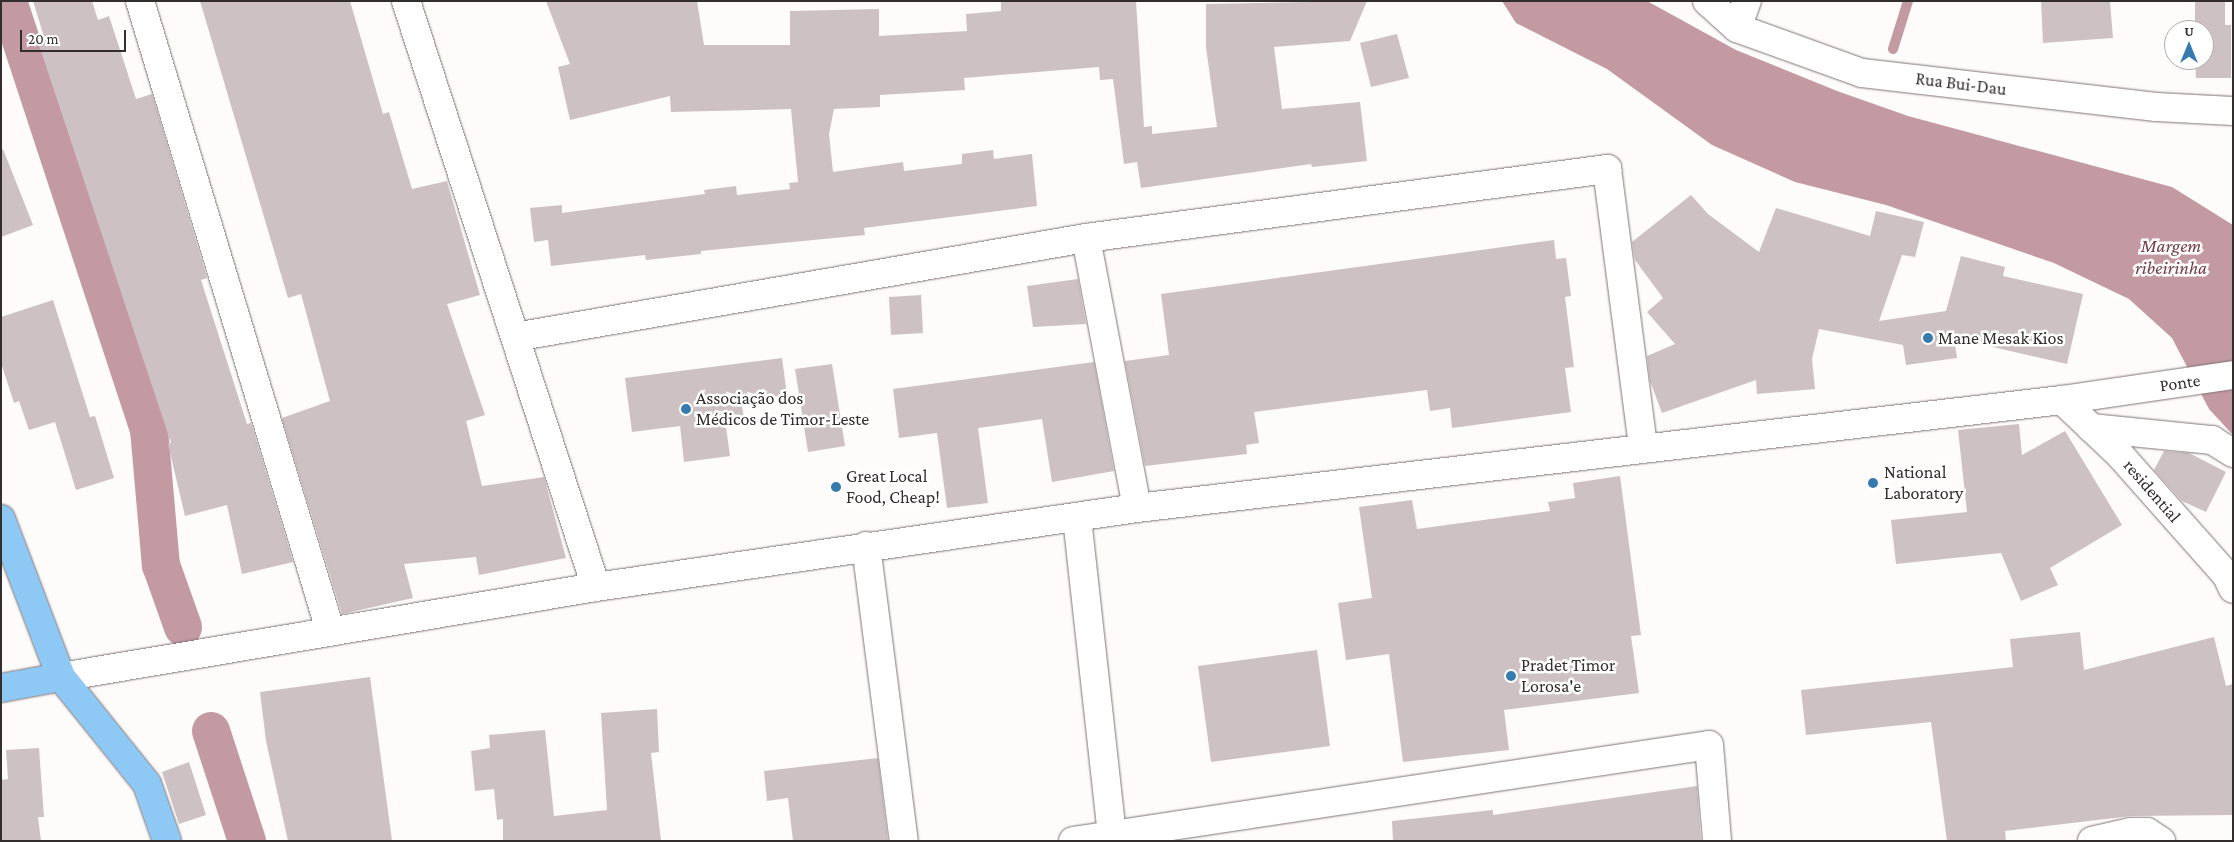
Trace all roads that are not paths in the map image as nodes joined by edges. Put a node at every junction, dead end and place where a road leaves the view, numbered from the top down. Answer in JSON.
{"nodes":[{"id":1,"x":140,"y":1,"type":"edge"},
{"id":2,"x":406,"y":1,"type":"edge"},
{"id":3,"x":1707,"y":1,"type":"edge"},
{"id":4,"x":1747,"y":1,"type":"edge"},
{"id":5,"x":1737,"y":28,"type":"junction"},
{"id":6,"x":2233,"y":111,"type":"edge"},
{"id":7,"x":1086,"y":238,"type":"junction"},
{"id":8,"x":515,"y":337,"type":"junction"},
{"id":9,"x":2233,"y":375,"type":"edge"},
{"id":10,"x":2062,"y":400,"type":"junction"},
{"id":11,"x":2091,"y":428,"type":"junction"},
{"id":12,"x":1643,"y":446,"type":"junction"},
{"id":13,"x":2233,"y":454,"type":"edge"},
{"id":14,"x":1137,"y":508,"type":"junction"},
{"id":15,"x":1077,"y":518,"type":"junction"},
{"id":16,"x":1,"y":519,"type":"edge"},
{"id":17,"x":866,"y":546,"type":"junction"},
{"id":18,"x":596,"y":587,"type":"junction"},
{"id":19,"x":2233,"y":589,"type":"edge"},
{"id":20,"x":330,"y":630,"type":"junction"},
{"id":21,"x":61,"y":677,"type":"junction"},
{"id":22,"x":1,"y":688,"type":"edge"},
{"id":23,"x":1112,"y":837,"type":"junction"},
{"id":24,"x":167,"y":841,"type":"edge"},
{"id":25,"x":904,"y":841,"type":"edge"},
{"id":26,"x":1073,"y":841,"type":"edge"},
{"id":27,"x":1717,"y":841,"type":"edge"},
{"id":28,"x":2092,"y":841,"type":"edge"},
{"id":29,"x":2161,"y":841,"type":"edge"}],
"edges":[{"from":1,"to":20,"type":"street"},
{"from":2,"to":8,"type":"street"},
{"from":3,"to":5,"type":"street","name":"Rua Bui-Dau"},
{"from":4,"to":5,"type":"street"},
{"from":5,"to":6,"type":"street","name":"Rua Bui-Dau"},
{"from":7,"to":8,"type":"street"},
{"from":7,"to":12,"type":"street"},
{"from":7,"to":14,"type":"street"},
{"from":8,"to":18,"type":"street"},
{"from":9,"to":10,"type":"street","name":"Ponte"},
{"from":10,"to":11,"type":"street","name":"residential"},
{"from":10,"to":12,"type":"street","name":"Ponte"},
{"from":11,"to":13,"type":"street"},
{"from":11,"to":19,"type":"street","name":"residential"},
{"from":12,"to":14,"type":"street","name":"Ponte"},
{"from":14,"to":15,"type":"street","name":"Ponte"},
{"from":15,"to":17,"type":"street","name":"Ponte"},
{"from":15,"to":23,"type":"street"},
{"from":16,"to":21,"type":"main road"},
{"from":17,"to":18,"type":"street","name":"Ponte"},
{"from":17,"to":25,"type":"street"},
{"from":18,"to":20,"type":"street","name":"Ponte"},
{"from":20,"to":21,"type":"street","name":"Ponte"},
{"from":21,"to":22,"type":"main road"},
{"from":21,"to":24,"type":"main road"},
{"from":23,"to":26,"type":"street"},
{"from":23,"to":27,"type":"street"},
{"from":28,"to":29,"type":"street"}]}
